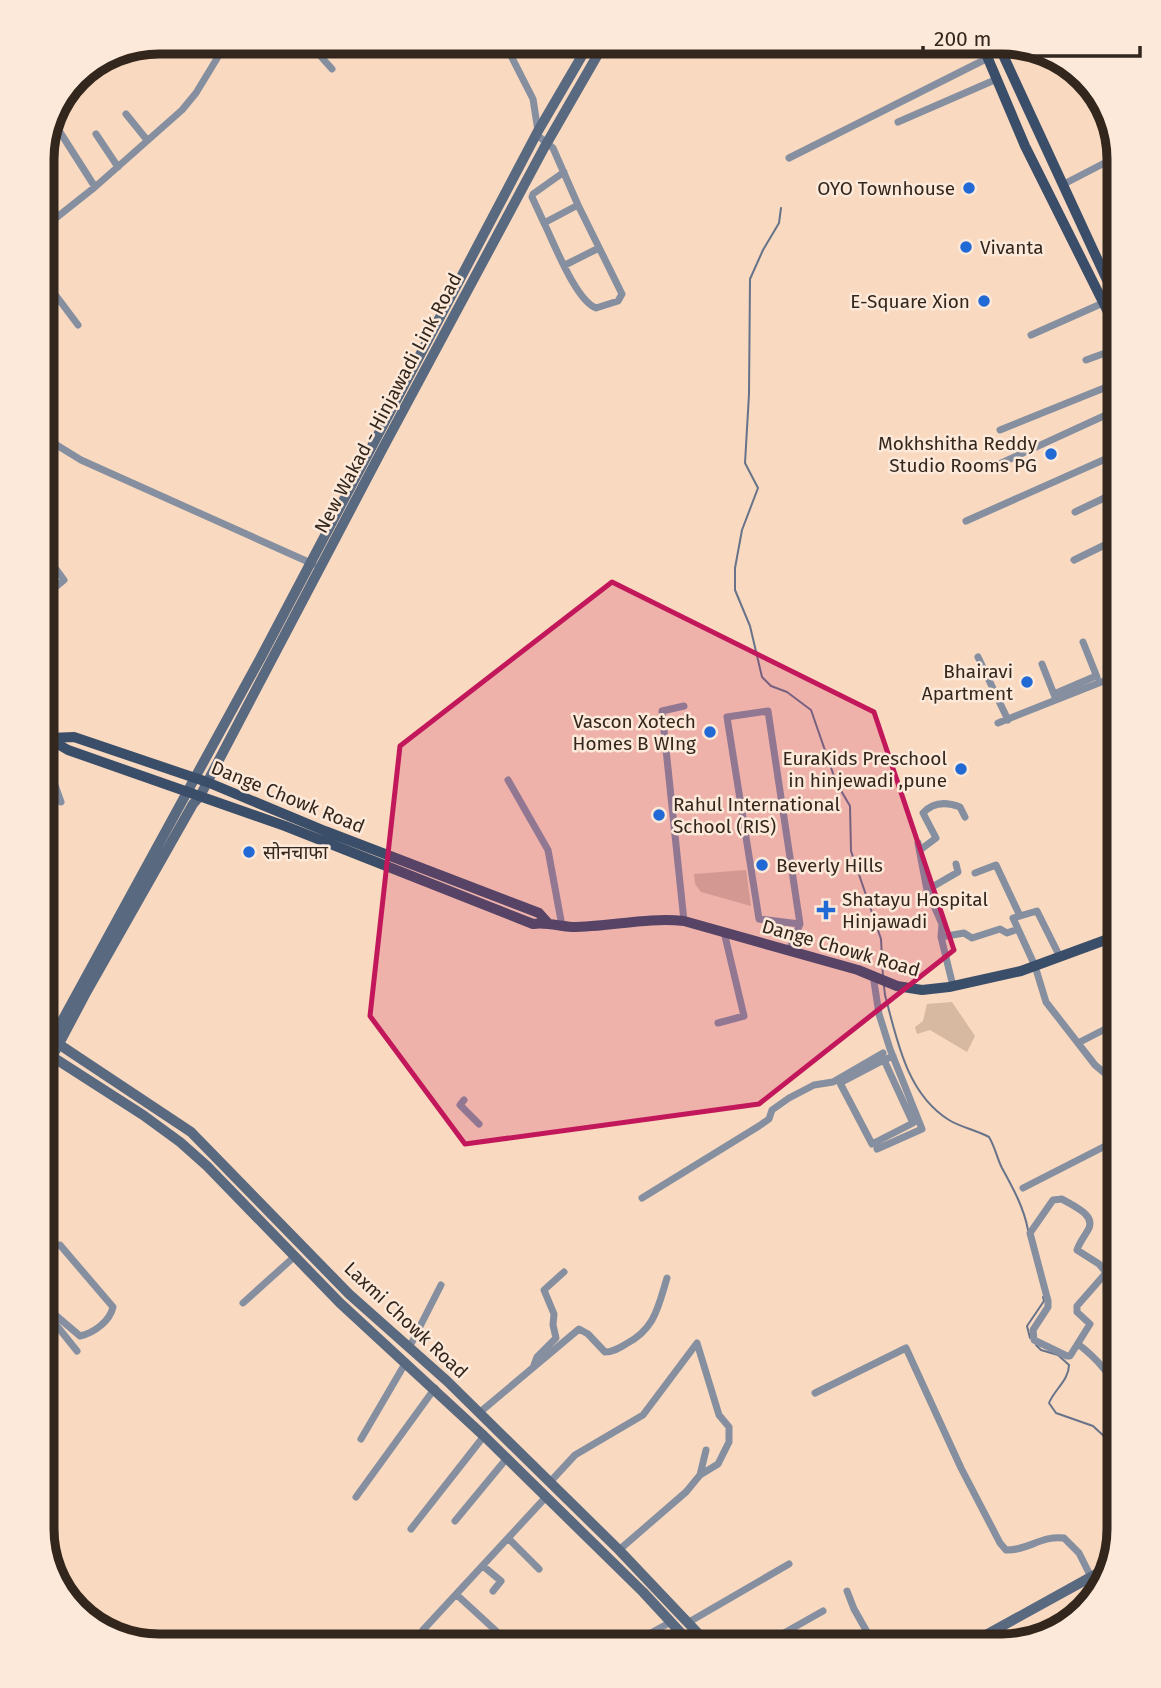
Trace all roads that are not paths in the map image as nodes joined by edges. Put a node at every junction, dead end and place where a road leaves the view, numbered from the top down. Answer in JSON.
{"nodes":[{"id":1,"x":219,"y":54,"type":"edge"},
{"id":2,"x":319,"y":54,"type":"edge"},
{"id":3,"x":511,"y":54,"type":"edge"},
{"id":4,"x":583,"y":54,"type":"edge"},
{"id":5,"x":598,"y":54,"type":"edge"},
{"id":6,"x":986,"y":54,"type":"edge"},
{"id":7,"x":1002,"y":54,"type":"edge"},
{"id":8,"x":988,"y":58,"type":"junction"},
{"id":9,"x":332,"y":69,"type":"dead end"},
{"id":10,"x":997,"y":79,"type":"junction"},
{"id":11,"x":126,"y":114,"type":"dead end"},
{"id":12,"x":898,"y":122,"type":"dead end"},
{"id":13,"x":59,"y":130,"type":"edge"},
{"id":14,"x":96,"y":134,"type":"dead end"},
{"id":15,"x":536,"y":135,"type":"junction"},
{"id":16,"x":147,"y":140,"type":"junction"},
{"id":17,"x":545,"y":146,"type":"junction"},
{"id":18,"x":789,"y":158,"type":"dead end"},
{"id":19,"x":1107,"y":162,"type":"edge"},
{"id":20,"x":118,"y":167,"type":"junction"},
{"id":21,"x":564,"y":172,"type":"junction"},
{"id":22,"x":1062,"y":186,"type":"junction"},
{"id":23,"x":96,"y":187,"type":"junction"},
{"id":24,"x":578,"y":205,"type":"junction"},
{"id":25,"x":54,"y":220,"type":"edge"},
{"id":26,"x":544,"y":223,"type":"junction"},
{"id":27,"x":599,"y":247,"type":"junction"},
{"id":28,"x":565,"y":265,"type":"junction"},
{"id":29,"x":1107,"y":281,"type":"edge"},
{"id":30,"x":54,"y":293,"type":"edge"},
{"id":31,"x":1103,"y":303,"type":"junction"},
{"id":32,"x":443,"y":311,"type":"junction"},
{"id":33,"x":1107,"y":311,"type":"edge"},
{"id":34,"x":454,"y":316,"type":"junction"},
{"id":35,"x":78,"y":325,"type":"dead end"},
{"id":36,"x":1031,"y":335,"type":"dead end"},
{"id":37,"x":1107,"y":352,"type":"edge"},
{"id":38,"x":1086,"y":360,"type":"dead end"},
{"id":39,"x":1107,"y":387,"type":"edge"},
{"id":40,"x":1107,"y":415,"type":"edge"},
{"id":41,"x":1000,"y":430,"type":"dead end"},
{"id":42,"x":54,"y":443,"type":"edge"},
{"id":43,"x":1107,"y":458,"type":"edge"},
{"id":44,"x":986,"y":470,"type":"dead end"},
{"id":45,"x":1107,"y":497,"type":"edge"},
{"id":46,"x":1075,"y":512,"type":"dead end"},
{"id":47,"x":966,"y":521,"type":"dead end"},
{"id":48,"x":1107,"y":544,"type":"edge"},
{"id":49,"x":1074,"y":560,"type":"dead end"},
{"id":50,"x":315,"y":565,"type":"junction"},
{"id":51,"x":54,"y":566,"type":"edge"},
{"id":52,"x":54,"y":588,"type":"edge"},
{"id":53,"x":1083,"y":642,"type":"dead end"},
{"id":54,"x":978,"y":657,"type":"dead end"},
{"id":55,"x":266,"y":660,"type":"junction"},
{"id":56,"x":1042,"y":664,"type":"dead end"},
{"id":57,"x":1107,"y":677,"type":"edge"},
{"id":58,"x":1098,"y":678,"type":"junction"},
{"id":59,"x":1055,"y":697,"type":"junction"},
{"id":60,"x":684,"y":706,"type":"dead end"},
{"id":61,"x":1008,"y":720,"type":"junction"},
{"id":62,"x":998,"y":723,"type":"dead end"},
{"id":63,"x":54,"y":736,"type":"edge"},
{"id":64,"x":54,"y":741,"type":"edge"},
{"id":65,"x":194,"y":778,"type":"junction"},
{"id":66,"x":508,"y":780,"type":"dead end"},
{"id":67,"x":54,"y":782,"type":"edge"},
{"id":68,"x":207,"y":782,"type":"junction"},
{"id":69,"x":187,"y":791,"type":"junction"},
{"id":70,"x":200,"y":796,"type":"junction"},
{"id":71,"x":61,"y":802,"type":"dead end"},
{"id":72,"x":965,"y":817,"type":"dead end"},
{"id":73,"x":956,"y":864,"type":"dead end"},
{"id":74,"x":412,"y":870,"type":"junction"},
{"id":75,"x":975,"y":873,"type":"dead end"},
{"id":76,"x":927,"y":890,"type":"junction"},
{"id":77,"x":1020,"y":916,"type":"junction"},
{"id":78,"x":684,"y":922,"type":"junction"},
{"id":79,"x":800,"y":924,"type":"junction"},
{"id":80,"x":562,"y":926,"type":"junction"},
{"id":81,"x":1018,"y":929,"type":"junction"},
{"id":82,"x":724,"y":932,"type":"junction"},
{"id":83,"x":941,"y":936,"type":"junction"},
{"id":84,"x":1107,"y":939,"type":"edge"},
{"id":85,"x":789,"y":950,"type":"junction"},
{"id":86,"x":1060,"y":957,"type":"junction"},
{"id":87,"x":1035,"y":966,"type":"junction"},
{"id":88,"x":872,"y":975,"type":"junction"},
{"id":89,"x":953,"y":986,"type":"junction"},
{"id":90,"x":718,"y":1023,"type":"dead end"},
{"id":91,"x":1107,"y":1028,"type":"edge"},
{"id":92,"x":54,"y":1033,"type":"edge"},
{"id":93,"x":54,"y":1033,"type":"edge"},
{"id":94,"x":54,"y":1043,"type":"edge"},
{"id":95,"x":1079,"y":1043,"type":"junction"},
{"id":96,"x":883,"y":1056,"type":"junction"},
{"id":97,"x":893,"y":1056,"type":"junction"},
{"id":98,"x":54,"y":1058,"type":"edge"},
{"id":99,"x":1107,"y":1074,"type":"edge"},
{"id":100,"x":464,"y":1100,"type":"dead end"},
{"id":101,"x":479,"y":1124,"type":"dead end"},
{"id":102,"x":1107,"y":1145,"type":"edge"},
{"id":103,"x":877,"y":1149,"type":"dead end"},
{"id":104,"x":1023,"y":1188,"type":"dead end"},
{"id":105,"x":642,"y":1198,"type":"dead end"},
{"id":106,"x":54,"y":1246,"type":"edge"},
{"id":107,"x":294,"y":1256,"type":"junction"},
{"id":108,"x":564,"y":1272,"type":"dead end"},
{"id":109,"x":1105,"y":1274,"type":"junction"},
{"id":110,"x":667,"y":1279,"type":"dead end"},
{"id":111,"x":1107,"y":1280,"type":"edge"},
{"id":112,"x":441,"y":1285,"type":"dead end"},
{"id":113,"x":243,"y":1303,"type":"dead end"},
{"id":114,"x":54,"y":1314,"type":"edge"},
{"id":115,"x":54,"y":1323,"type":"edge"},
{"id":116,"x":1078,"y":1344,"type":"junction"},
{"id":117,"x":409,"y":1348,"type":"junction"},
{"id":118,"x":77,"y":1351,"type":"dead end"},
{"id":119,"x":423,"y":1359,"type":"junction"},
{"id":120,"x":410,"y":1365,"type":"junction"},
{"id":121,"x":534,"y":1365,"type":"junction"},
{"id":122,"x":1107,"y":1374,"type":"edge"},
{"id":123,"x":435,"y":1388,"type":"junction"},
{"id":124,"x":815,"y":1393,"type":"dead end"},
{"id":125,"x":479,"y":1413,"type":"junction"},
{"id":126,"x":484,"y":1436,"type":"junction"},
{"id":127,"x":361,"y":1438,"type":"dead end"},
{"id":128,"x":706,"y":1450,"type":"dead end"},
{"id":129,"x":506,"y":1458,"type":"junction"},
{"id":130,"x":700,"y":1475,"type":"junction"},
{"id":131,"x":553,"y":1485,"type":"junction"},
{"id":132,"x":356,"y":1497,"type":"dead end"},
{"id":133,"x":546,"y":1497,"type":"junction"},
{"id":134,"x":455,"y":1521,"type":"dead end"},
{"id":135,"x":411,"y":1529,"type":"dead end"},
{"id":136,"x":508,"y":1538,"type":"junction"},
{"id":137,"x":619,"y":1550,"type":"junction"},
{"id":138,"x":789,"y":1564,"type":"dead end"},
{"id":139,"x":483,"y":1566,"type":"junction"},
{"id":140,"x":538,"y":1569,"type":"dead end"},
{"id":141,"x":1097,"y":1574,"type":"edge"},
{"id":142,"x":1091,"y":1577,"type":"junction"},
{"id":143,"x":493,"y":1591,"type":"dead end"},
{"id":144,"x":847,"y":1591,"type":"dead end"},
{"id":145,"x":457,"y":1595,"type":"junction"},
{"id":146,"x":678,"y":1610,"type":"junction"},
{"id":147,"x":823,"y":1611,"type":"dead end"},
{"id":148,"x":669,"y":1620,"type":"junction"},
{"id":149,"x":689,"y":1622,"type":"junction"},
{"id":150,"x":422,"y":1630,"type":"dead end"},
{"id":151,"x":498,"y":1634,"type":"edge"},
{"id":152,"x":646,"y":1634,"type":"edge"},
{"id":153,"x":682,"y":1634,"type":"edge"},
{"id":154,"x":700,"y":1634,"type":"edge"},
{"id":155,"x":782,"y":1634,"type":"edge"},
{"id":156,"x":868,"y":1634,"type":"edge"},
{"id":157,"x":988,"y":1634,"type":"edge"}],
"edges":[{"from":1,"to":16,"type":"street"},
{"from":2,"to":9,"type":"street"},
{"from":3,"to":15,"type":"street"},
{"from":4,"to":15,"type":"main road","name":"New Wakad - Hinjawadi Link Road"},
{"from":5,"to":17,"type":"main road","name":"New Wakad - Hinjawadi Link Road"},
{"from":6,"to":8,"type":"main road"},
{"from":7,"to":22,"type":"main road"},
{"from":8,"to":10,"type":"main road"},
{"from":8,"to":18,"type":"street"},
{"from":10,"to":12,"type":"street"},
{"from":10,"to":31,"type":"main road"},
{"from":11,"to":16,"type":"street"},
{"from":13,"to":23,"type":"street"},
{"from":14,"to":20,"type":"street"},
{"from":15,"to":17,"type":"street"},
{"from":15,"to":32,"type":"main road","name":"New Wakad - Hinjawadi Link Road"},
{"from":16,"to":20,"type":"street"},
{"from":17,"to":21,"type":"street"},
{"from":17,"to":34,"type":"main road","name":"New Wakad - Hinjawadi Link Road"},
{"from":19,"to":22,"type":"street"},
{"from":20,"to":23,"type":"street"},
{"from":21,"to":24,"type":"street"},
{"from":21,"to":26,"type":"street"},
{"from":22,"to":29,"type":"main road"},
{"from":23,"to":25,"type":"street"},
{"from":24,"to":26,"type":"street"},
{"from":24,"to":27,"type":"street"},
{"from":26,"to":28,"type":"street"},
{"from":27,"to":28,"type":"street"},
{"from":27,"to":28,"type":"street"},
{"from":30,"to":35,"type":"street"},
{"from":31,"to":33,"type":"main road"},
{"from":31,"to":36,"type":"street"},
{"from":32,"to":34,"type":"main road"},
{"from":32,"to":50,"type":"main road","name":"New Wakad - Hinjawadi Link Road"},
{"from":34,"to":50,"type":"main road","name":"New Wakad - Hinjawadi Link Road"},
{"from":37,"to":38,"type":"street"},
{"from":39,"to":41,"type":"street"},
{"from":40,"to":44,"type":"street"},
{"from":42,"to":50,"type":"street"},
{"from":43,"to":47,"type":"street"},
{"from":45,"to":46,"type":"street"},
{"from":48,"to":49,"type":"street"},
{"from":50,"to":55,"type":"main road","name":"New Wakad - Hinjawadi Link Road"},
{"from":51,"to":52,"type":"street"},
{"from":53,"to":58,"type":"street"},
{"from":54,"to":61,"type":"street"},
{"from":55,"to":65,"type":"main road","name":"New Wakad - Hinjawadi Link Road"},
{"from":55,"to":68,"type":"main road","name":"New Wakad - Hinjawadi Link Road"},
{"from":56,"to":59,"type":"street"},
{"from":57,"to":58,"type":"street"},
{"from":58,"to":59,"type":"street"},
{"from":59,"to":61,"type":"street"},
{"from":60,"to":78,"type":"street"},
{"from":61,"to":62,"type":"street"},
{"from":63,"to":65,"type":"main road","name":"Dange Chowk Road"},
{"from":64,"to":69,"type":"main road","name":"Dange Chowk Road"},
{"from":65,"to":68,"type":"main road","name":"Dange Chowk Road"},
{"from":65,"to":69,"type":"main road","name":"New Wakad - Hinjawadi Link Road"},
{"from":66,"to":80,"type":"street"},
{"from":67,"to":71,"type":"street"},
{"from":68,"to":70,"type":"main road","name":"New Wakad - Hinjawadi Link Road"},
{"from":68,"to":74,"type":"main road","name":"Dange Chowk Road"},
{"from":69,"to":70,"type":"main road","name":"Dange Chowk Road"},
{"from":69,"to":92,"type":"main road","name":"New Wakad - Hinjawadi Link Road"},
{"from":70,"to":74,"type":"main road","name":"Dange Chowk Road"},
{"from":70,"to":93,"type":"main road","name":"New Wakad - Hinjawadi Link Road"},
{"from":72,"to":76,"type":"street"},
{"from":73,"to":76,"type":"street"},
{"from":74,"to":80,"type":"main road","name":"Dange Chowk Road"},
{"from":75,"to":77,"type":"street"},
{"from":76,"to":83,"type":"street"},
{"from":77,"to":81,"type":"street"},
{"from":77,"to":86,"type":"street"},
{"from":78,"to":80,"type":"main road","name":"Dange Chowk Road"},
{"from":78,"to":82,"type":"main road","name":"Dange Chowk Road"},
{"from":79,"to":79,"type":"street"},
{"from":79,"to":85,"type":"street"},
{"from":81,"to":83,"type":"street"},
{"from":81,"to":87,"type":"street"},
{"from":82,"to":85,"type":"main road","name":"Dange Chowk Road"},
{"from":82,"to":90,"type":"street"},
{"from":83,"to":89,"type":"street"},
{"from":84,"to":86,"type":"main road","name":"Dange Chowk Road"},
{"from":85,"to":88,"type":"main road","name":"Dange Chowk Road"},
{"from":86,"to":87,"type":"main road","name":"Dange Chowk Road"},
{"from":87,"to":89,"type":"main road","name":"Dange Chowk Road"},
{"from":87,"to":95,"type":"street"},
{"from":88,"to":89,"type":"main road","name":"Dange Chowk Road"},
{"from":88,"to":97,"type":"street"},
{"from":91,"to":95,"type":"street"},
{"from":94,"to":117,"type":"main road","name":"Laxmi Chowk Road"},
{"from":95,"to":99,"type":"street"},
{"from":96,"to":96,"type":"street"},
{"from":96,"to":97,"type":"street"},
{"from":96,"to":105,"type":"street"},
{"from":97,"to":103,"type":"street"},
{"from":98,"to":107,"type":"main road","name":"Laxmi Chowk Road"},
{"from":100,"to":101,"type":"street"},
{"from":102,"to":104,"type":"street"},
{"from":106,"to":114,"type":"street"},
{"from":107,"to":113,"type":"street"},
{"from":107,"to":120,"type":"main road","name":"Laxmi Chowk Road"},
{"from":108,"to":121,"type":"street"},
{"from":109,"to":111,"type":"street"},
{"from":109,"to":116,"type":"street"},
{"from":109,"to":116,"type":"street"},
{"from":110,"to":121,"type":"street"},
{"from":112,"to":117,"type":"street"},
{"from":115,"to":118,"type":"street"},
{"from":116,"to":122,"type":"street"},
{"from":117,"to":119,"type":"main road","name":"Laxmi Chowk Road"},
{"from":119,"to":120,"type":"main road"},
{"from":119,"to":125,"type":"main road","name":"Laxmi Chowk Road"},
{"from":120,"to":123,"type":"main road","name":"Laxmi Chowk Road"},
{"from":120,"to":127,"type":"street"},
{"from":121,"to":125,"type":"street"},
{"from":123,"to":126,"type":"main road","name":"Laxmi Chowk Road"},
{"from":123,"to":132,"type":"street"},
{"from":124,"to":142,"type":"street"},
{"from":125,"to":131,"type":"main road","name":"Laxmi Chowk Road"},
{"from":126,"to":129,"type":"main road","name":"Laxmi Chowk Road"},
{"from":126,"to":135,"type":"street"},
{"from":128,"to":130,"type":"street"},
{"from":129,"to":133,"type":"main road","name":"Laxmi Chowk Road"},
{"from":129,"to":134,"type":"street"},
{"from":130,"to":131,"type":"street"},
{"from":130,"to":137,"type":"street"},
{"from":131,"to":133,"type":"main road"},
{"from":131,"to":137,"type":"main road","name":"Laxmi Chowk Road"},
{"from":133,"to":136,"type":"street"},
{"from":133,"to":148,"type":"main road","name":"Laxmi Chowk Road"},
{"from":136,"to":139,"type":"street"},
{"from":136,"to":140,"type":"street"},
{"from":137,"to":146,"type":"main road","name":"Laxmi Chowk Road"},
{"from":138,"to":149,"type":"street"},
{"from":139,"to":143,"type":"street"},
{"from":139,"to":145,"type":"street"},
{"from":141,"to":142,"type":"main road"},
{"from":142,"to":157,"type":"main road"},
{"from":144,"to":156,"type":"street"},
{"from":145,"to":150,"type":"street"},
{"from":145,"to":151,"type":"street"},
{"from":146,"to":148,"type":"main road"},
{"from":146,"to":149,"type":"main road","name":"Laxmi Chowk Road"},
{"from":147,"to":155,"type":"street"},
{"from":148,"to":152,"type":"street"},
{"from":148,"to":153,"type":"main road","name":"Laxmi Chowk Road"},
{"from":149,"to":154,"type":"main road","name":"Laxmi Chowk Road"}]}
